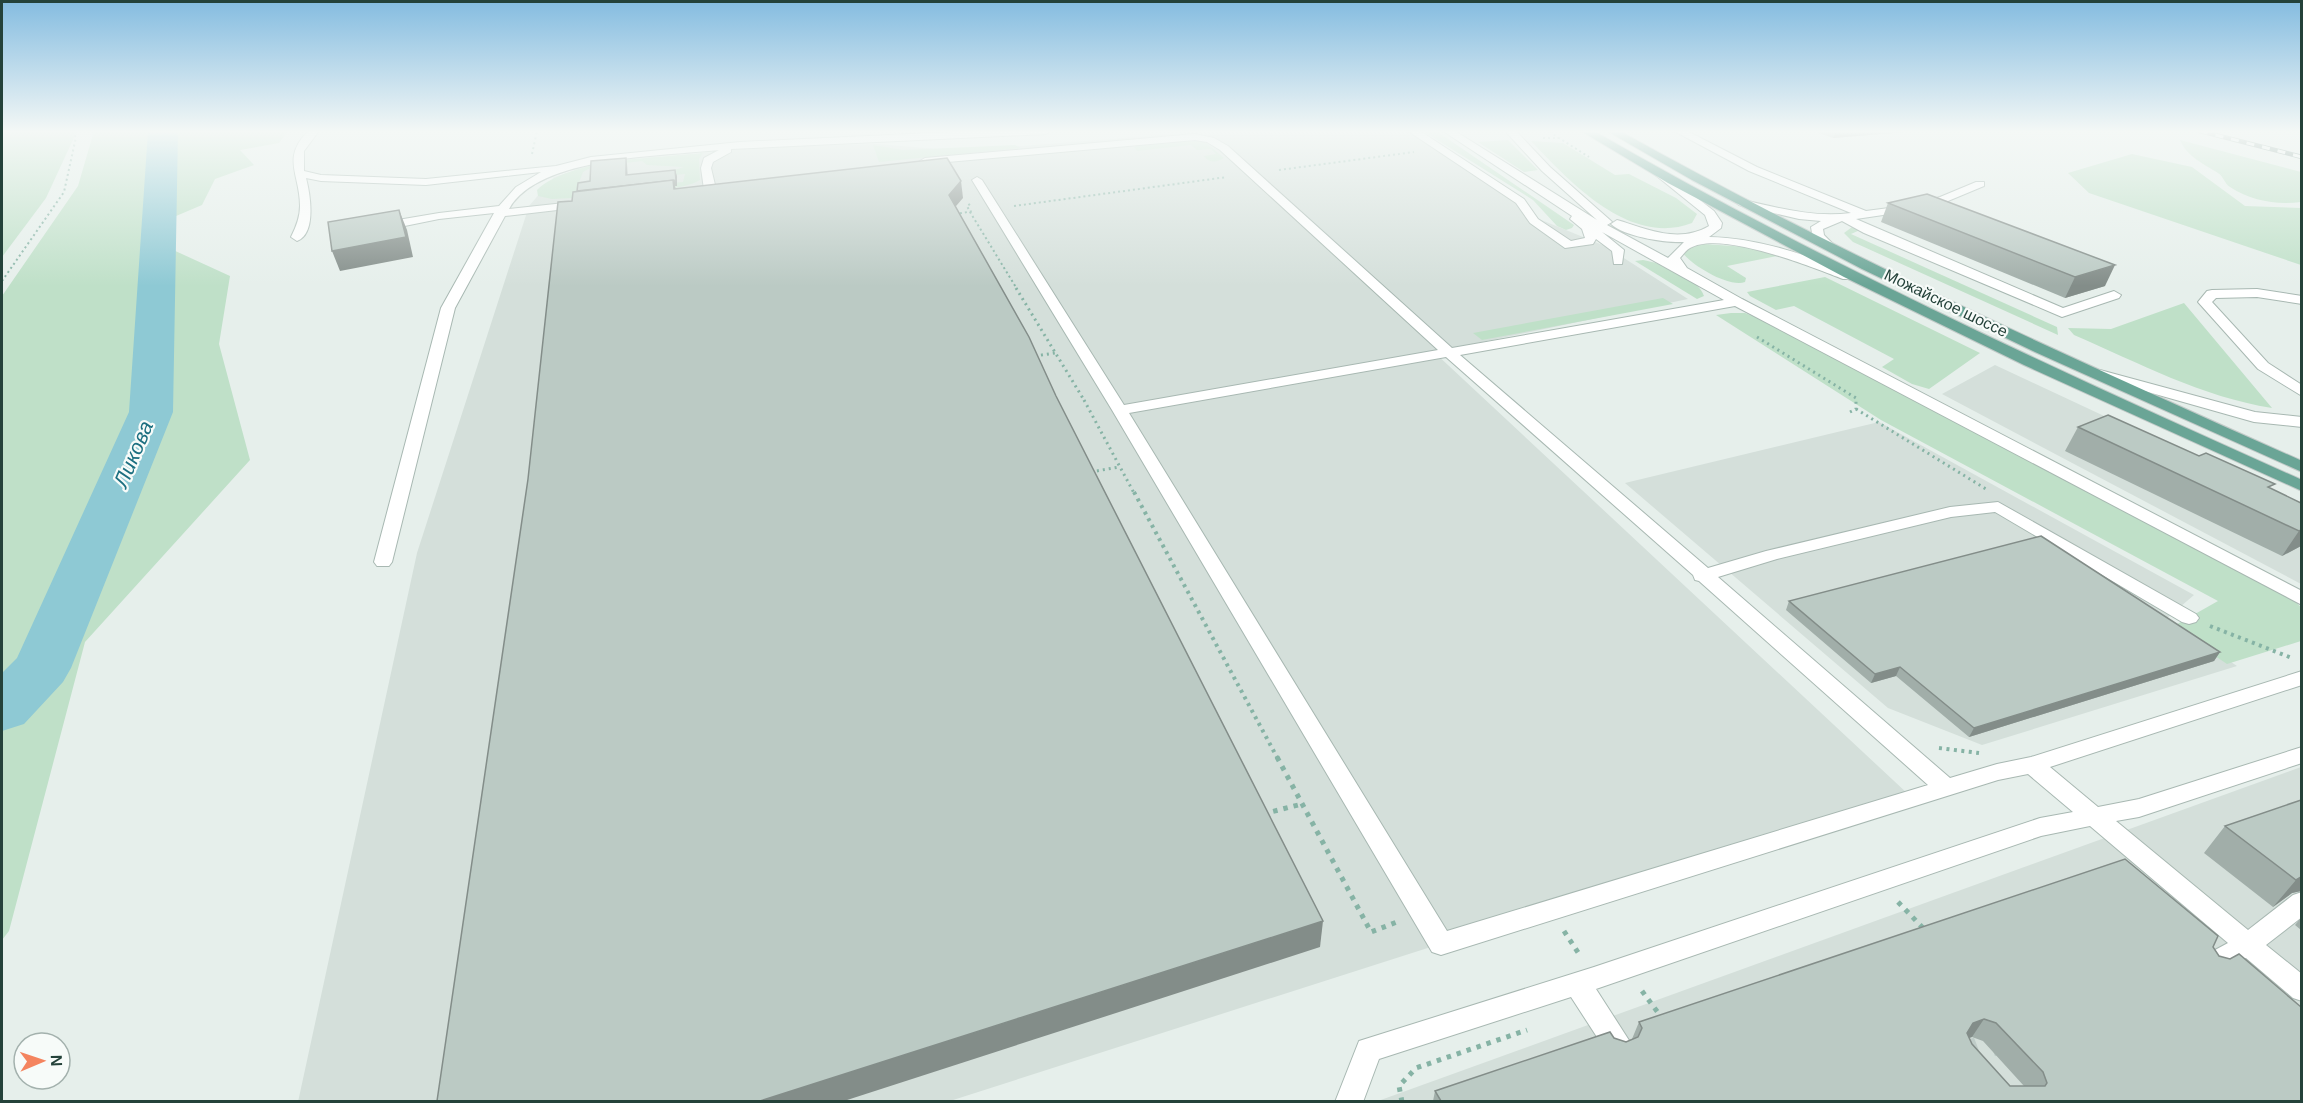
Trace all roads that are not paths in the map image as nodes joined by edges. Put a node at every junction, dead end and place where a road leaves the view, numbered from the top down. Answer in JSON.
{"nodes":[{"id":1,"x":301,"y":182,"type":"edge"},
{"id":2,"x":532,"y":182,"type":"edge"},
{"id":3,"x":708,"y":182,"type":"edge"},
{"id":4,"x":979,"y":182,"type":"edge"},
{"id":5,"x":1261,"y":182,"type":"edge"},
{"id":6,"x":1491,"y":182,"type":"edge"},
{"id":7,"x":1525,"y":182,"type":"edge"},
{"id":8,"x":1561,"y":182,"type":"edge"},
{"id":9,"x":1670,"y":182,"type":"edge"},
{"id":10,"x":1676,"y":182,"type":"edge"},
{"id":11,"x":1706,"y":182,"type":"edge"},
{"id":12,"x":1788,"y":182,"type":"edge"},
{"id":13,"x":1980,"y":184,"type":"dead end"},
{"id":14,"x":709,"y":189,"type":"edge"},
{"id":15,"x":1553,"y":201,"type":"junction"},
{"id":16,"x":597,"y":202,"type":"edge"},
{"id":17,"x":1743,"y":203,"type":"junction"},
{"id":18,"x":502,"y":211,"type":"junction"},
{"id":19,"x":1864,"y":213,"type":"junction"},
{"id":20,"x":1597,"y":214,"type":"junction"},
{"id":21,"x":1840,"y":217,"type":"junction"},
{"id":22,"x":1587,"y":227,"type":"junction"},
{"id":23,"x":363,"y":230,"type":"edge"},
{"id":24,"x":297,"y":237,"type":"dead end"},
{"id":25,"x":1628,"y":240,"type":"junction"},
{"id":26,"x":1828,"y":246,"type":"junction"},
{"id":27,"x":1618,"y":261,"type":"dead end"},
{"id":28,"x":1683,"y":272,"type":"junction"},
{"id":29,"x":1859,"y":279,"type":"junction"},
{"id":30,"x":2114,"y":295,"type":"dead end"},
{"id":31,"x":2301,"y":300,"type":"edge"},
{"id":32,"x":1737,"y":302,"type":"junction"},
{"id":33,"x":1450,"y":354,"type":"junction"},
{"id":34,"x":2091,"y":371,"type":"junction"},
{"id":35,"x":2301,"y":392,"type":"edge"},
{"id":36,"x":1120,"y":410,"type":"junction"},
{"id":37,"x":2301,"y":422,"type":"edge"},
{"id":38,"x":2301,"y":467,"type":"edge"},
{"id":39,"x":2301,"y":486,"type":"edge"},
{"id":40,"x":383,"y":562,"type":"dead end"},
{"id":41,"x":1702,"y":576,"type":"junction"},
{"id":42,"x":2301,"y":599,"type":"edge"},
{"id":43,"x":2189,"y":618,"type":"road end"},
{"id":44,"x":2301,"y":678,"type":"edge"},
{"id":45,"x":2301,"y":755,"type":"edge"},
{"id":46,"x":2032,"y":765,"type":"junction"},
{"id":47,"x":1947,"y":788,"type":"junction"},
{"id":48,"x":2092,"y":817,"type":"junction"},
{"id":49,"x":2301,"y":902,"type":"edge"},
{"id":50,"x":2247,"y":945,"type":"junction"},
{"id":51,"x":2213,"y":964,"type":"edge"},
{"id":52,"x":1577,"y":983,"type":"junction"},
{"id":53,"x":2301,"y":990,"type":"edge"},
{"id":54,"x":1618,"y":1046,"type":"edge"},
{"id":55,"x":1349,"y":1101,"type":"edge"}],
"edges":[{"from":1,"to":24,"type":"street"},
{"from":2,"to":18,"type":"street"},
{"from":3,"to":14,"type":"street"},
{"from":4,"to":36,"type":"street"},
{"from":5,"to":33,"type":"street"},
{"from":6,"to":22,"type":"street"},
{"from":7,"to":15,"type":"street"},
{"from":8,"to":20,"type":"street"},
{"from":9,"to":20,"type":"street"},
{"from":10,"to":29,"type":"main road","name":"Можайское шоссе"},
{"from":11,"to":17,"type":"main road","name":"Можайское шоссе"},
{"from":12,"to":19,"type":"street"},
{"from":13,"to":19,"type":"street"},
{"from":15,"to":22,"type":"street"},
{"from":15,"to":25,"type":"street"},
{"from":16,"to":18,"type":"street"},
{"from":17,"to":21,"type":"street"},
{"from":17,"to":26,"type":"main road","name":"Можайское шоссе"},
{"from":18,"to":23,"type":"street"},
{"from":18,"to":40,"type":"street"},
{"from":19,"to":21,"type":"street"},
{"from":20,"to":25,"type":"street"},
{"from":21,"to":26,"type":"street"},
{"from":21,"to":30,"type":"street"},
{"from":22,"to":27,"type":"street"},
{"from":25,"to":28,"type":"street"},
{"from":26,"to":34,"type":"main road","name":"Можайское шоссе"},
{"from":28,"to":29,"type":"street"},
{"from":28,"to":32,"type":"street"},
{"from":29,"to":39,"type":"main road","name":"Можайское шоссе"},
{"from":31,"to":35,"type":"street"},
{"from":32,"to":33,"type":"street"},
{"from":32,"to":42,"type":"street"},
{"from":33,"to":36,"type":"street"},
{"from":33,"to":41,"type":"street"},
{"from":34,"to":37,"type":"street"},
{"from":34,"to":38,"type":"main road","name":"Можайское шоссе"},
{"from":36,"to":47,"type":"street"},
{"from":41,"to":43,"type":"street"},
{"from":41,"to":47,"type":"street"},
{"from":44,"to":46,"type":"street"},
{"from":45,"to":48,"type":"street"},
{"from":46,"to":47,"type":"street"},
{"from":46,"to":48,"type":"street"},
{"from":48,"to":50,"type":"street"},
{"from":48,"to":52,"type":"street"},
{"from":49,"to":50,"type":"street"},
{"from":50,"to":51,"type":"street"},
{"from":50,"to":53,"type":"street"},
{"from":52,"to":54,"type":"street"},
{"from":52,"to":55,"type":"street"}]}
